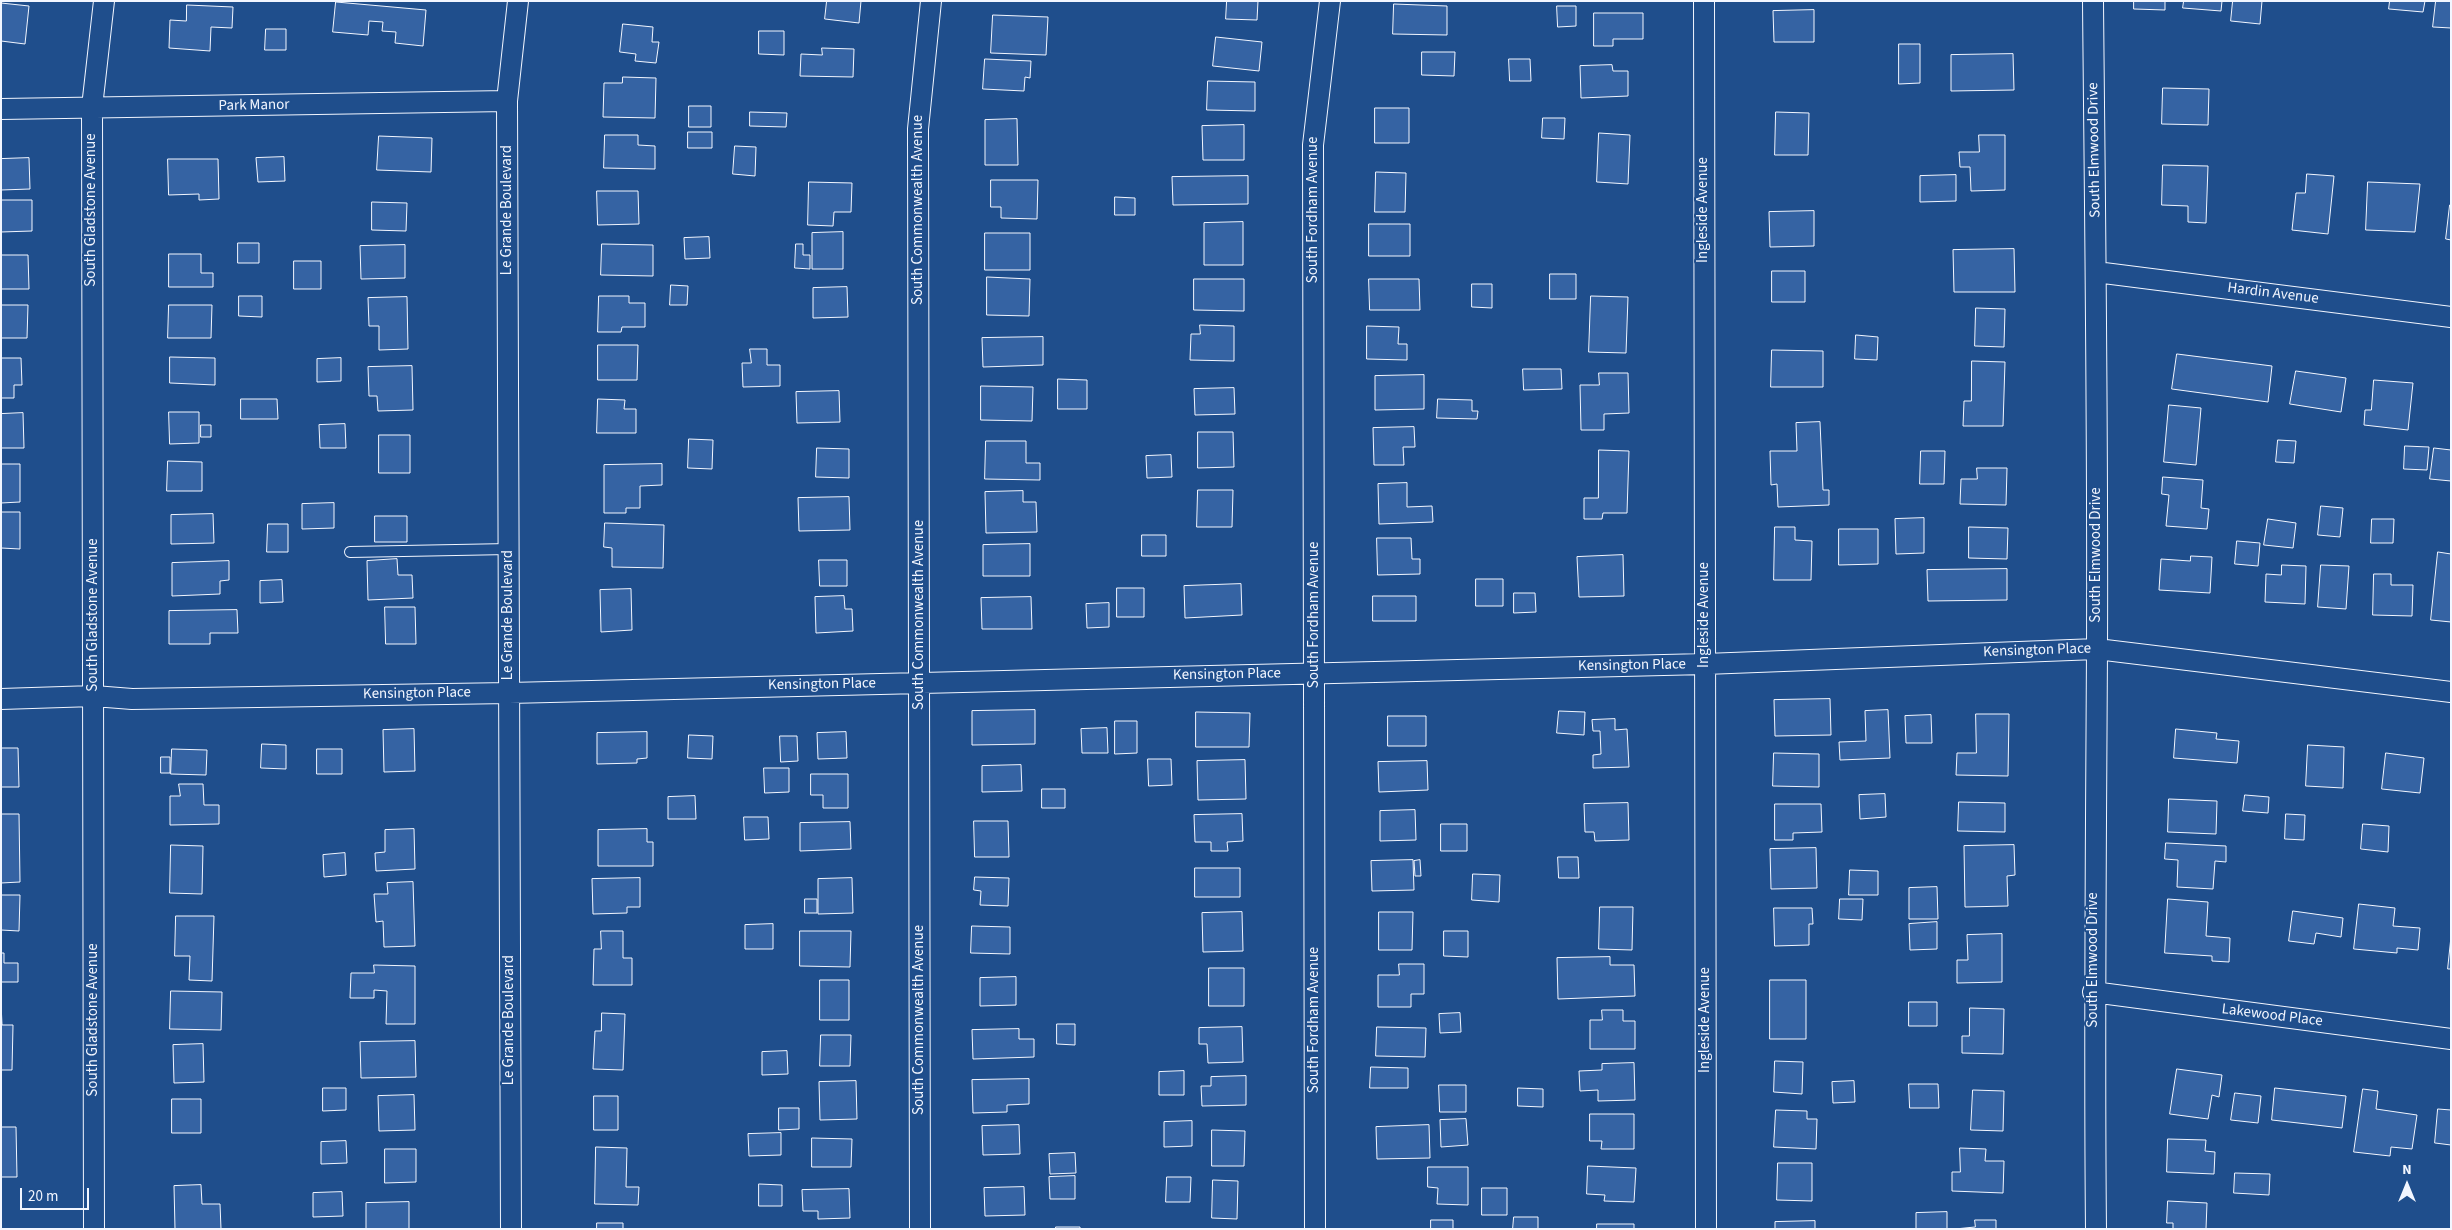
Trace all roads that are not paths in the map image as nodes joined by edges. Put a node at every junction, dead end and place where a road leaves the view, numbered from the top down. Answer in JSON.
{"nodes":[{"id":1,"x":104,"y":1,"type":"edge"},
{"id":2,"x":518,"y":1,"type":"edge"},
{"id":3,"x":931,"y":1,"type":"edge"},
{"id":4,"x":1330,"y":1,"type":"edge"},
{"id":5,"x":1704,"y":1,"type":"edge"},
{"id":6,"x":2092,"y":1,"type":"edge"},
{"id":7,"x":507,"y":101,"type":"junction"},
{"id":8,"x":92,"y":107,"type":"junction"},
{"id":9,"x":1,"y":109,"type":"edge"},
{"id":10,"x":2096,"y":272,"type":"junction"},
{"id":11,"x":2451,"y":317,"type":"edge"},
{"id":12,"x":509,"y":549,"type":"junction"},
{"id":13,"x":350,"y":552,"type":"dead end"},
{"id":14,"x":2097,"y":649,"type":"junction"},
{"id":15,"x":1706,"y":664,"type":"junction"},
{"id":16,"x":1315,"y":673,"type":"junction"},
{"id":17,"x":920,"y":683,"type":"junction"},
{"id":18,"x":509,"y":692,"type":"junction"},
{"id":19,"x":2451,"y":692,"type":"edge"},
{"id":20,"x":94,"y":696,"type":"junction"},
{"id":21,"x":1,"y":698,"type":"edge"},
{"id":22,"x":2093,"y":992,"type":"junction"},
{"id":23,"x":2451,"y":1039,"type":"edge"},
{"id":24,"x":94,"y":1229,"type":"edge"},
{"id":25,"x":511,"y":1229,"type":"edge"},
{"id":26,"x":920,"y":1229,"type":"edge"},
{"id":27,"x":1315,"y":1229,"type":"edge"},
{"id":28,"x":1706,"y":1229,"type":"edge"},
{"id":29,"x":2096,"y":1229,"type":"edge"}],
"edges":[{"from":1,"to":8,"type":"street","name":"South Gladstone Avenue"},
{"from":2,"to":7,"type":"street","name":"Le Grande Boulevard"},
{"from":3,"to":17,"type":"street","name":"South Commonwealth Avenue"},
{"from":4,"to":16,"type":"street","name":"South Fordham Avenue"},
{"from":5,"to":15,"type":"street","name":"Ingleside Avenue"},
{"from":6,"to":10,"type":"street","name":"South Elmwood Drive"},
{"from":7,"to":8,"type":"street","name":"Park Manor"},
{"from":7,"to":12,"type":"street","name":"Le Grande Boulevard"},
{"from":8,"to":9,"type":"street","name":"Park Manor"},
{"from":8,"to":20,"type":"street","name":"South Gladstone Avenue"},
{"from":10,"to":11,"type":"street","name":"Hardin Avenue"},
{"from":10,"to":14,"type":"street","name":"South Elmwood Drive"},
{"from":12,"to":13,"type":"lane"},
{"from":12,"to":18,"type":"street","name":"Le Grande Boulevard"},
{"from":14,"to":15,"type":"street","name":"Kensington Place"},
{"from":14,"to":19,"type":"street","name":"Kensington Place"},
{"from":14,"to":22,"type":"street","name":"South Elmwood Drive"},
{"from":15,"to":16,"type":"street","name":"Kensington Place"},
{"from":15,"to":28,"type":"street","name":"Ingleside Avenue"},
{"from":16,"to":17,"type":"street","name":"Kensington Place"},
{"from":16,"to":27,"type":"street","name":"South Fordham Avenue"},
{"from":17,"to":18,"type":"street","name":"Kensington Place"},
{"from":17,"to":26,"type":"street","name":"South Commonwealth Avenue"},
{"from":18,"to":20,"type":"street","name":"Kensington Place"},
{"from":18,"to":25,"type":"street","name":"Le Grande Boulevard"},
{"from":20,"to":21,"type":"street","name":"Kensington Place"},
{"from":20,"to":24,"type":"street","name":"South Gladstone Avenue"},
{"from":22,"to":23,"type":"street","name":"Lakewood Place"},
{"from":22,"to":29,"type":"street","name":"South Elmwood Drive"}]}
